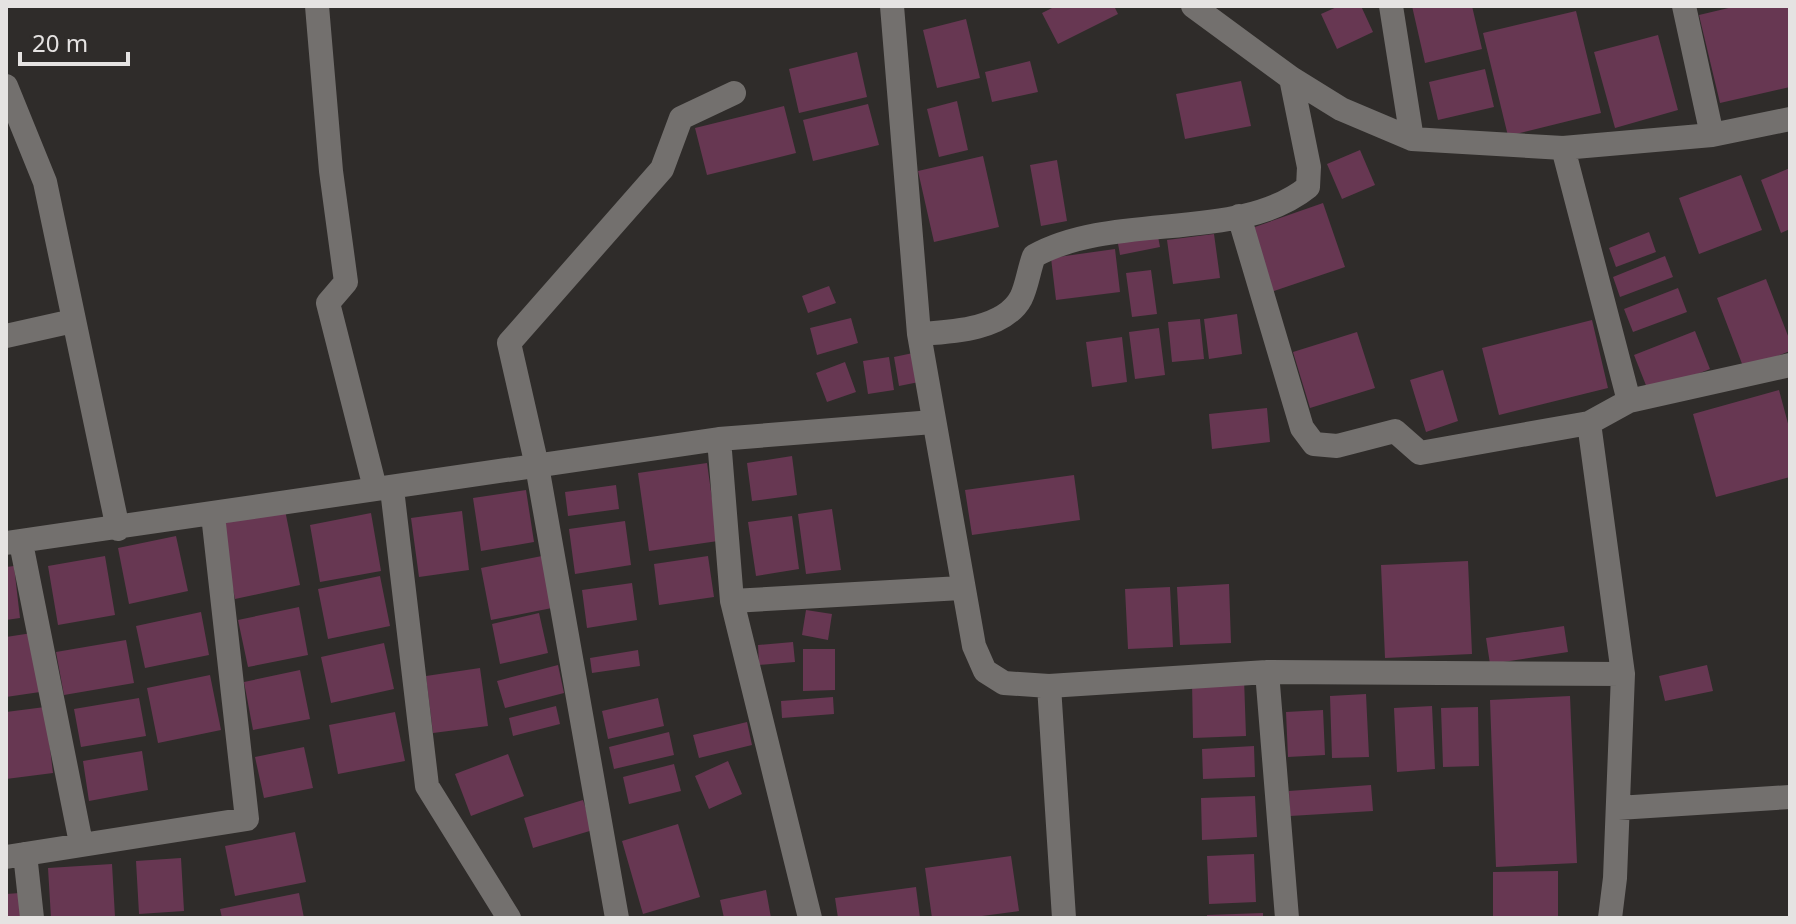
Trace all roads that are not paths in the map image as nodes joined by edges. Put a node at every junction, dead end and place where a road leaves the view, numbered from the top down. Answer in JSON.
{"nodes":[{"id":1,"x":317,"y":6,"type":"edge"},
{"id":2,"x":892,"y":6,"type":"edge"},
{"id":3,"x":1193,"y":6,"type":"edge"},
{"id":4,"x":1391,"y":6,"type":"edge"},
{"id":5,"x":1684,"y":6,"type":"edge"},
{"id":6,"x":1291,"y":78,"type":"junction"},
{"id":7,"x":6,"y":86,"type":"edge"},
{"id":8,"x":734,"y":93,"type":"dead end"},
{"id":9,"x":1790,"y":119,"type":"edge"},
{"id":10,"x":1712,"y":135,"type":"junction"},
{"id":11,"x":1412,"y":139,"type":"junction"},
{"id":12,"x":1563,"y":148,"type":"junction"},
{"id":13,"x":1239,"y":216,"type":"junction"},
{"id":14,"x":73,"y":321,"type":"junction"},
{"id":15,"x":919,"y":334,"type":"junction"},
{"id":16,"x":6,"y":336,"type":"edge"},
{"id":17,"x":1790,"y":365,"type":"edge"},
{"id":18,"x":1629,"y":401,"type":"junction"},
{"id":19,"x":933,"y":422,"type":"junction"},
{"id":20,"x":1589,"y":423,"type":"junction"},
{"id":21,"x":719,"y":439,"type":"junction"},
{"id":22,"x":537,"y":466,"type":"junction"},
{"id":23,"x":383,"y":489,"type":"junction"},
{"id":24,"x":213,"y":515,"type":"junction"},
{"id":25,"x":118,"y":529,"type":"junction"},
{"id":26,"x":14,"y":543,"type":"edge"},
{"id":27,"x":961,"y":588,"type":"junction"},
{"id":28,"x":732,"y":601,"type":"junction"},
{"id":29,"x":1267,"y":672,"type":"junction"},
{"id":30,"x":1623,"y":674,"type":"junction"},
{"id":31,"x":1049,"y":686,"type":"junction"},
{"id":32,"x":1790,"y":797,"type":"edge"},
{"id":33,"x":1618,"y":808,"type":"junction"},
{"id":34,"x":81,"y":843,"type":"junction"},
{"id":35,"x":16,"y":856,"type":"edge"},
{"id":36,"x":32,"y":918,"type":"edge"},
{"id":37,"x":509,"y":918,"type":"edge"},
{"id":38,"x":617,"y":918,"type":"edge"},
{"id":39,"x":810,"y":918,"type":"edge"},
{"id":40,"x":1064,"y":918,"type":"edge"},
{"id":41,"x":1287,"y":918,"type":"edge"},
{"id":42,"x":1610,"y":918,"type":"edge"}],
"edges":[{"from":1,"to":23,"type":"street"},
{"from":2,"to":15,"type":"street"},
{"from":3,"to":6,"type":"street"},
{"from":4,"to":11,"type":"street"},
{"from":5,"to":10,"type":"street"},
{"from":6,"to":11,"type":"street"},
{"from":6,"to":13,"type":"street"},
{"from":7,"to":14,"type":"street"},
{"from":8,"to":22,"type":"street"},
{"from":9,"to":10,"type":"street"},
{"from":10,"to":12,"type":"street"},
{"from":11,"to":12,"type":"street"},
{"from":12,"to":18,"type":"street"},
{"from":13,"to":15,"type":"street"},
{"from":13,"to":20,"type":"street"},
{"from":14,"to":16,"type":"street"},
{"from":14,"to":25,"type":"street"},
{"from":15,"to":19,"type":"street"},
{"from":17,"to":18,"type":"street"},
{"from":18,"to":20,"type":"street"},
{"from":19,"to":21,"type":"street"},
{"from":19,"to":27,"type":"street"},
{"from":20,"to":30,"type":"street"},
{"from":21,"to":22,"type":"street"},
{"from":21,"to":28,"type":"street"},
{"from":22,"to":23,"type":"street"},
{"from":22,"to":38,"type":"street"},
{"from":23,"to":24,"type":"street"},
{"from":23,"to":37,"type":"street"},
{"from":24,"to":25,"type":"street"},
{"from":24,"to":34,"type":"street"},
{"from":25,"to":26,"type":"street"},
{"from":26,"to":34,"type":"street"},
{"from":27,"to":28,"type":"street"},
{"from":27,"to":31,"type":"street"},
{"from":28,"to":39,"type":"street"},
{"from":29,"to":30,"type":"street"},
{"from":29,"to":31,"type":"street"},
{"from":29,"to":41,"type":"street"},
{"from":30,"to":33,"type":"street"},
{"from":31,"to":40,"type":"street"},
{"from":32,"to":33,"type":"street"},
{"from":33,"to":42,"type":"street"},
{"from":34,"to":35,"type":"street"},
{"from":35,"to":36,"type":"street"}]}
